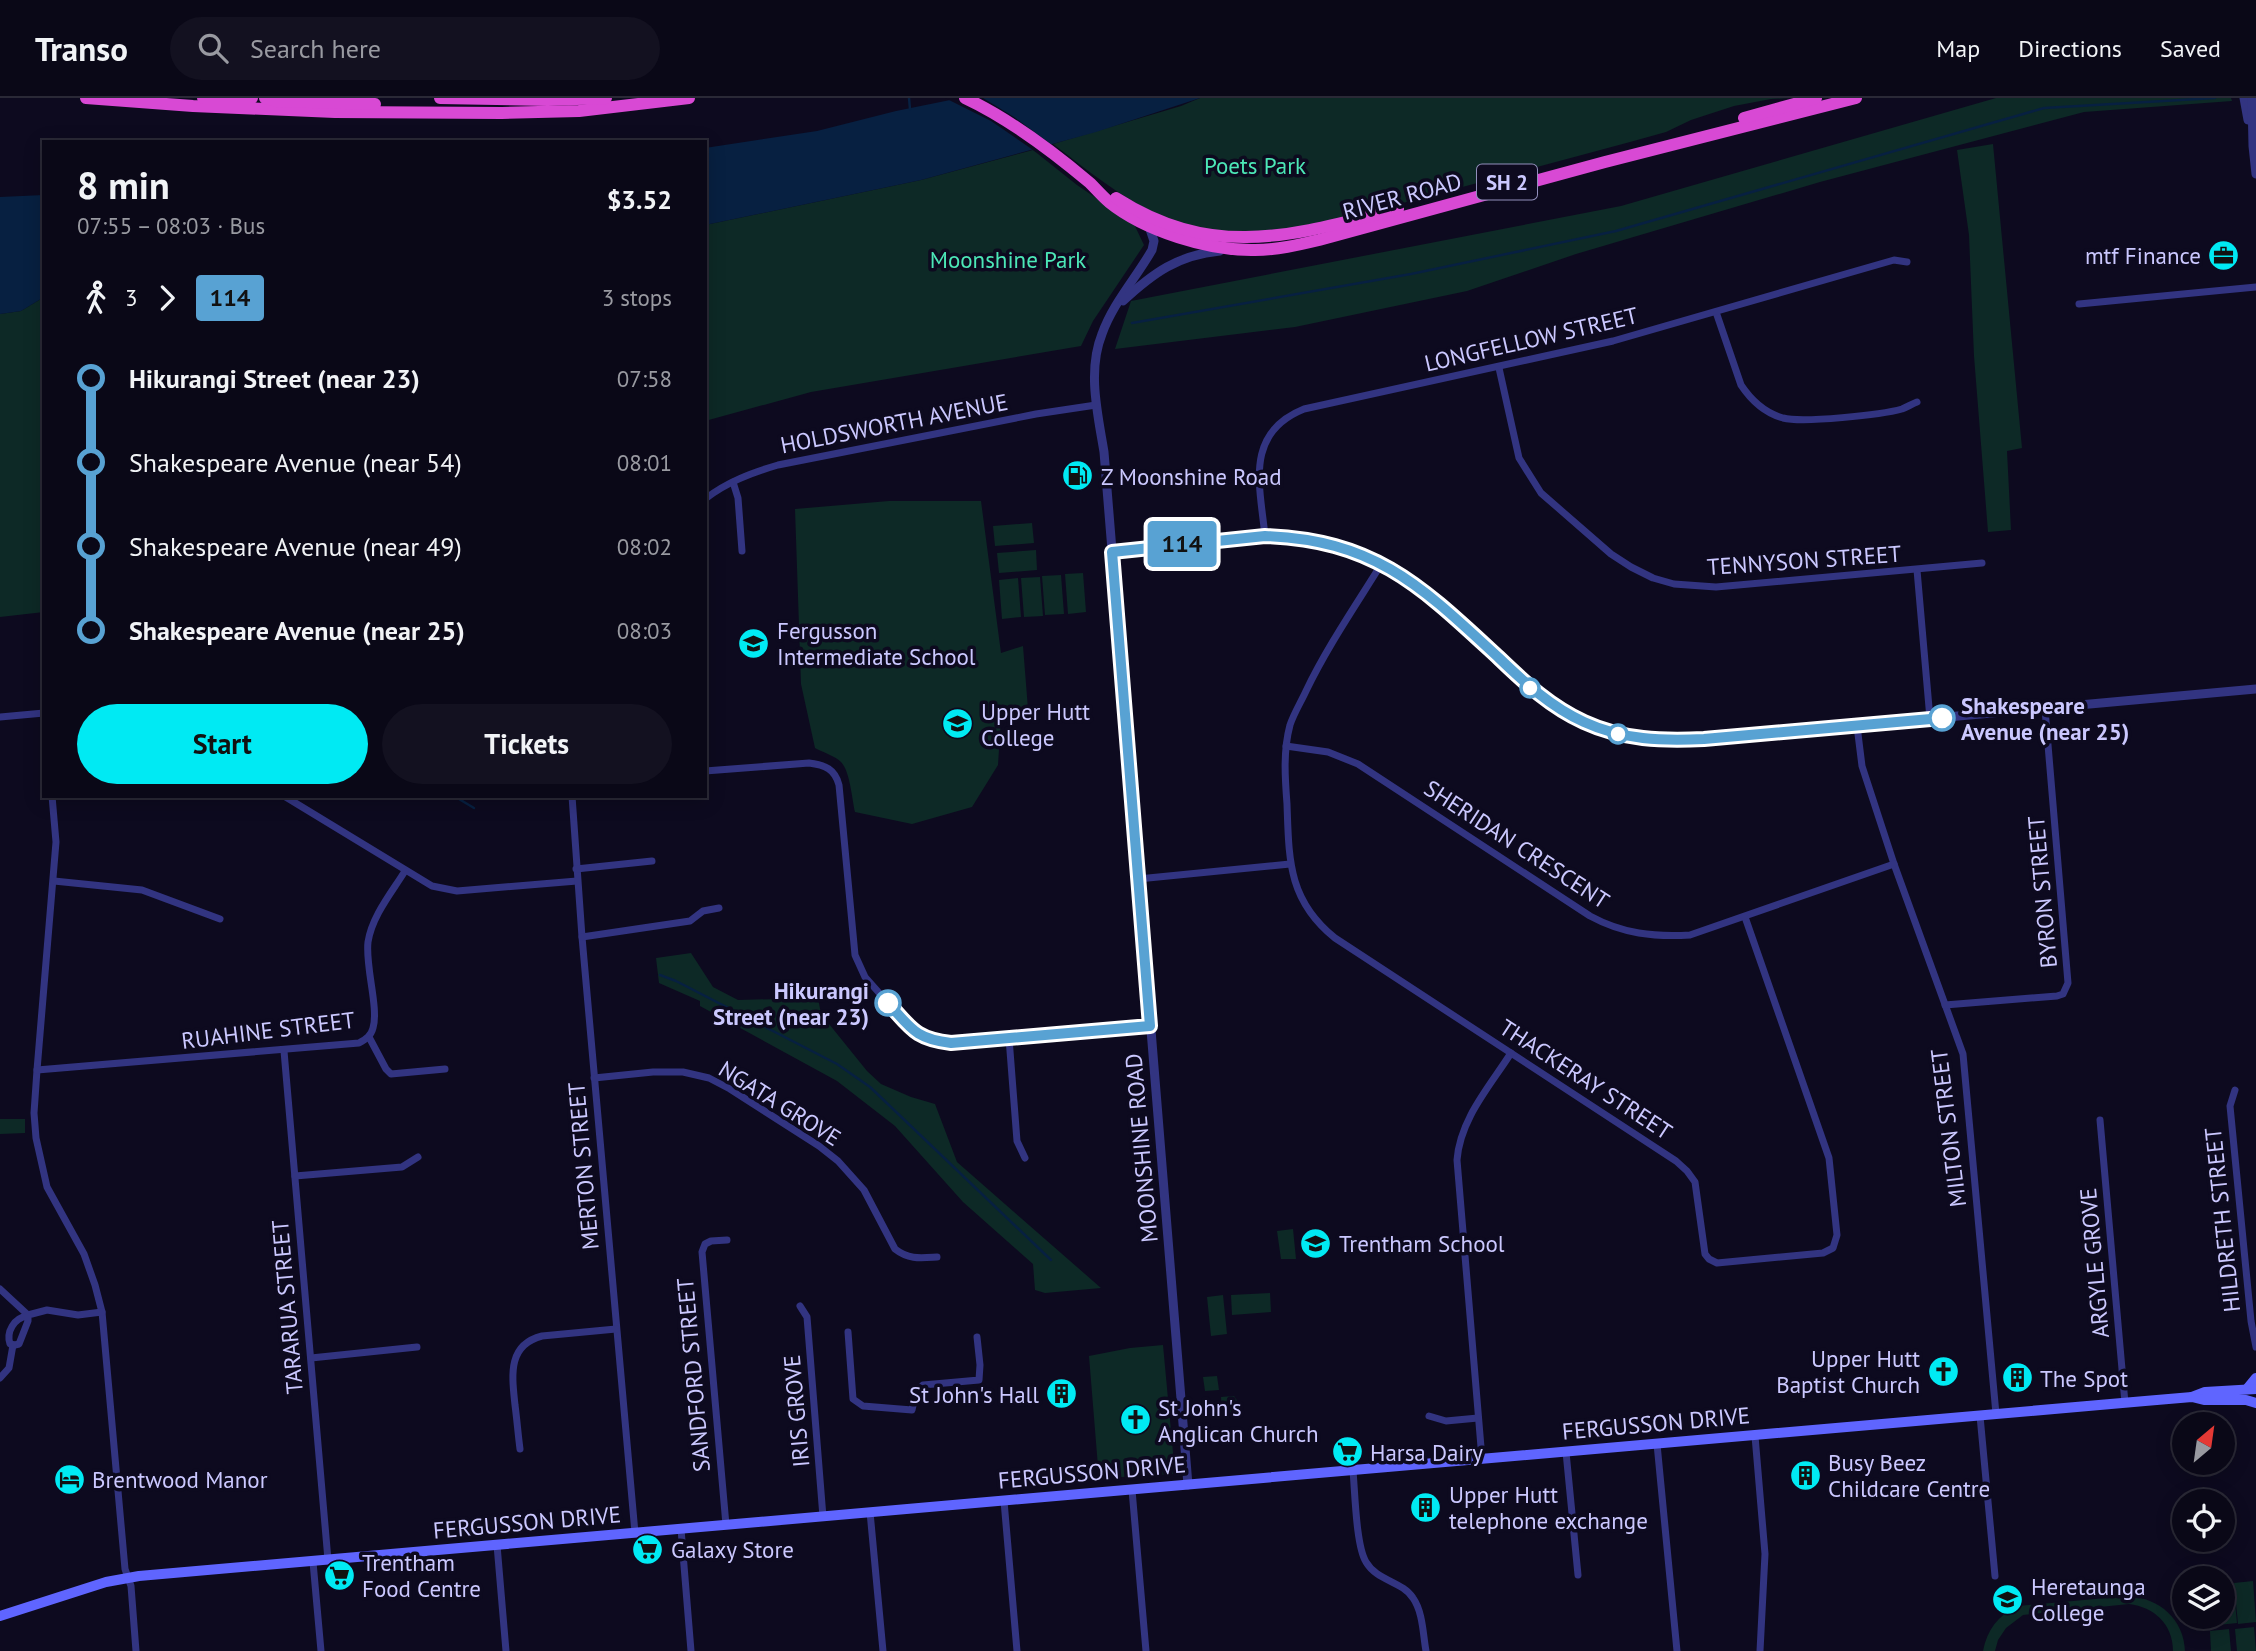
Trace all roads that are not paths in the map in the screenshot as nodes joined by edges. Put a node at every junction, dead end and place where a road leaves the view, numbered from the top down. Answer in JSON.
{"nodes":[{"id":1,"x":86,"y":98,"type":"edge"},
{"id":2,"x":191,"y":98,"type":"edge"},
{"id":3,"x":252,"y":98,"type":"edge"},
{"id":4,"x":265,"y":98,"type":"edge"},
{"id":5,"x":440,"y":98,"type":"edge"},
{"id":6,"x":606,"y":98,"type":"edge"},
{"id":7,"x":689,"y":98,"type":"edge"},
{"id":8,"x":965,"y":98,"type":"edge"},
{"id":9,"x":1816,"y":98,"type":"edge"},
{"id":10,"x":1856,"y":98,"type":"edge"},
{"id":11,"x":2244,"y":98,"type":"edge"},
{"id":12,"x":2252,"y":98,"type":"edge"},
{"id":13,"x":463,"y":113,"type":"junction"},
{"id":14,"x":2253,"y":146,"type":"junction"},
{"id":15,"x":2256,"y":174,"type":"edge"},
{"id":16,"x":1087,"y":181,"type":"junction"},
{"id":17,"x":1149,"y":226,"type":"junction"},
{"id":18,"x":1234,"y":249,"type":"junction"},
{"id":19,"x":1907,"y":262,"type":"dead end"},
{"id":20,"x":2256,"y":287,"type":"edge"},
{"id":21,"x":2079,"y":304,"type":"dead end"},
{"id":22,"x":1114,"y":309,"type":"junction"},
{"id":23,"x":1716,"y":312,"type":"junction"},
{"id":24,"x":1499,"y":368,"type":"junction"},
{"id":25,"x":1917,"y":402,"type":"dead end"},
{"id":26,"x":1097,"y":405,"type":"junction"},
{"id":27,"x":733,"y":482,"type":"junction"},
{"id":28,"x":707,"y":498,"type":"edge"},
{"id":29,"x":1265,"y":536,"type":"junction"},
{"id":30,"x":742,"y":551,"type":"dead end"},
{"id":31,"x":1112,"y":552,"type":"junction"},
{"id":32,"x":1382,"y":563,"type":"junction"},
{"id":33,"x":1982,"y":563,"type":"dead end"},
{"id":34,"x":1917,"y":570,"type":"junction"},
{"id":35,"x":2256,"y":690,"type":"edge"},
{"id":36,"x":2045,"y":709,"type":"junction"},
{"id":37,"x":42,"y":713,"type":"edge"},
{"id":38,"x":0,"y":717,"type":"edge"},
{"id":39,"x":1930,"y":719,"type":"junction"},
{"id":40,"x":1857,"y":726,"type":"junction"},
{"id":41,"x":1286,"y":746,"type":"junction"},
{"id":42,"x":707,"y":771,"type":"edge"},
{"id":43,"x":52,"y":798,"type":"edge"},
{"id":44,"x":287,"y":798,"type":"edge"},
{"id":45,"x":572,"y":798,"type":"edge"},
{"id":46,"x":652,"y":861,"type":"dead end"},
{"id":47,"x":1290,"y":864,"type":"junction"},
{"id":48,"x":1894,"y":864,"type":"junction"},
{"id":49,"x":576,"y":869,"type":"junction"},
{"id":50,"x":405,"y":871,"type":"junction"},
{"id":51,"x":1138,"y":879,"type":"junction"},
{"id":52,"x":54,"y":881,"type":"junction"},
{"id":53,"x":577,"y":881,"type":"junction"},
{"id":54,"x":719,"y":908,"type":"dead end"},
{"id":55,"x":1745,"y":917,"type":"junction"},
{"id":56,"x":220,"y":919,"type":"dead end"},
{"id":57,"x":582,"y":937,"type":"junction"},
{"id":58,"x":1945,"y":1005,"type":"junction"},
{"id":59,"x":1150,"y":1026,"type":"junction"},
{"id":60,"x":369,"y":1037,"type":"junction"},
{"id":61,"x":1009,"y":1038,"type":"junction"},
{"id":62,"x":284,"y":1051,"type":"junction"},
{"id":63,"x":1511,"y":1053,"type":"junction"},
{"id":64,"x":445,"y":1069,"type":"dead end"},
{"id":65,"x":37,"y":1070,"type":"junction"},
{"id":66,"x":594,"y":1078,"type":"junction"},
{"id":67,"x":2235,"y":1090,"type":"dead end"},
{"id":68,"x":2100,"y":1120,"type":"dead end"},
{"id":69,"x":418,"y":1157,"type":"dead end"},
{"id":70,"x":1025,"y":1158,"type":"dead end"},
{"id":71,"x":295,"y":1177,"type":"junction"},
{"id":72,"x":727,"y":1240,"type":"dead end"},
{"id":73,"x":937,"y":1257,"type":"dead end"},
{"id":74,"x":0,"y":1289,"type":"edge"},
{"id":75,"x":800,"y":1306,"type":"dead end"},
{"id":76,"x":102,"y":1312,"type":"junction"},
{"id":77,"x":28,"y":1316,"type":"junction"},
{"id":78,"x":616,"y":1329,"type":"junction"},
{"id":79,"x":848,"y":1332,"type":"dead end"},
{"id":80,"x":977,"y":1337,"type":"dead end"},
{"id":81,"x":13,"y":1345,"type":"junction"},
{"id":82,"x":417,"y":1347,"type":"dead end"},
{"id":83,"x":2256,"y":1347,"type":"edge"},
{"id":84,"x":311,"y":1358,"type":"junction"},
{"id":85,"x":0,"y":1378,"type":"edge"},
{"id":86,"x":2256,"y":1378,"type":"edge"},
{"id":87,"x":2251,"y":1389,"type":"edge"},
{"id":88,"x":2192,"y":1397,"type":"junction"},
{"id":89,"x":2125,"y":1403,"type":"junction"},
{"id":90,"x":2256,"y":1403,"type":"edge"},
{"id":91,"x":1996,"y":1414,"type":"junction"},
{"id":92,"x":1429,"y":1416,"type":"dead end"},
{"id":93,"x":1980,"y":1416,"type":"junction"},
{"id":94,"x":1478,"y":1418,"type":"junction"},
{"id":95,"x":1755,"y":1436,"type":"junction"},
{"id":96,"x":1657,"y":1444,"type":"junction"},
{"id":97,"x":520,"y":1449,"type":"dead end"},
{"id":98,"x":1566,"y":1452,"type":"junction"},
{"id":99,"x":1482,"y":1459,"type":"junction"},
{"id":100,"x":1353,"y":1471,"type":"junction"},
{"id":101,"x":1188,"y":1485,"type":"junction"},
{"id":102,"x":1132,"y":1490,"type":"junction"},
{"id":103,"x":1004,"y":1501,"type":"junction"},
{"id":104,"x":870,"y":1512,"type":"junction"},
{"id":105,"x":823,"y":1517,"type":"junction"},
{"id":106,"x":726,"y":1525,"type":"junction"},
{"id":107,"x":681,"y":1529,"type":"junction"},
{"id":108,"x":635,"y":1533,"type":"junction"},
{"id":109,"x":497,"y":1545,"type":"junction"},
{"id":110,"x":328,"y":1560,"type":"junction"},
{"id":111,"x":313,"y":1562,"type":"junction"},
{"id":112,"x":1578,"y":1575,"type":"dead end"},
{"id":113,"x":1995,"y":1576,"type":"dead end"},
{"id":114,"x":129,"y":1578,"type":"junction"},
{"id":115,"x":0,"y":1616,"type":"edge"},
{"id":116,"x":136,"y":1651,"type":"edge"},
{"id":117,"x":321,"y":1651,"type":"edge"},
{"id":118,"x":506,"y":1651,"type":"edge"},
{"id":119,"x":691,"y":1651,"type":"edge"},
{"id":120,"x":883,"y":1651,"type":"edge"},
{"id":121,"x":1017,"y":1651,"type":"edge"},
{"id":122,"x":1146,"y":1651,"type":"edge"},
{"id":123,"x":1426,"y":1651,"type":"edge"},
{"id":124,"x":1677,"y":1651,"type":"edge"},
{"id":125,"x":1760,"y":1651,"type":"edge"}],
"edges":[{"from":1,"to":13,"type":"highway"},
{"from":2,"to":3,"type":"highway"},
{"from":4,"to":13,"type":"highway"},
{"from":5,"to":6,"type":"highway"},
{"from":7,"to":13,"type":"highway"},
{"from":8,"to":16,"type":"highway","name":"RIVER ROAD","number":"SH 2"},
{"from":9,"to":16,"type":"highway","name":"RIVER ROAD","number":"SH 2"},
{"from":10,"to":18,"type":"highway","name":"RIVER ROAD","number":"SH 2"},
{"from":11,"to":14,"type":"street"},
{"from":12,"to":14,"type":"street"},
{"from":14,"to":15,"type":"street"},
{"from":16,"to":17,"type":"highway","name":"RIVER ROAD","number":"SH 2"},
{"from":17,"to":18,"type":"highway","name":"RIVER ROAD","number":"SH 2"},
{"from":17,"to":22,"type":"street","name":"MOONSHINE ROAD"},
{"from":18,"to":22,"type":"street","name":"MOONSHINE ROAD"},
{"from":19,"to":23,"type":"street","name":"LONGFELLOW STREET"},
{"from":20,"to":21,"type":"street"},
{"from":22,"to":26,"type":"street","name":"MOONSHINE ROAD"},
{"from":23,"to":24,"type":"street","name":"LONGFELLOW STREET"},
{"from":23,"to":25,"type":"street"},
{"from":24,"to":29,"type":"street","name":"LONGFELLOW STREET"},
{"from":24,"to":34,"type":"street","name":"TENNYSON STREET"},
{"from":26,"to":27,"type":"street","name":"HOLDSWORTH AVENUE"},
{"from":26,"to":31,"type":"street","name":"MOONSHINE ROAD"},
{"from":27,"to":28,"type":"street","name":"HOLDSWORTH AVENUE"},
{"from":27,"to":30,"type":"street"},
{"from":29,"to":31,"type":"street"},
{"from":29,"to":32,"type":"street"},
{"from":31,"to":51,"type":"street","name":"MOONSHINE ROAD"},
{"from":32,"to":40,"type":"street"},
{"from":32,"to":41,"type":"street","name":"THACKERAY STREET"},
{"from":33,"to":34,"type":"street","name":"TENNYSON STREET"},
{"from":34,"to":39,"type":"street"},
{"from":35,"to":36,"type":"street"},
{"from":36,"to":39,"type":"street"},
{"from":36,"to":58,"type":"street","name":"BYRON STREET"},
{"from":37,"to":38,"type":"street"},
{"from":39,"to":40,"type":"street"},
{"from":40,"to":48,"type":"street","name":"MILTON STREET"},
{"from":41,"to":47,"type":"street","name":"THACKERAY STREET"},
{"from":41,"to":55,"type":"street","name":"SHERIDAN CRESCENT"},
{"from":42,"to":61,"type":"street"},
{"from":43,"to":52,"type":"street"},
{"from":44,"to":50,"type":"street"},
{"from":45,"to":49,"type":"street","name":"MERTON STREET"},
{"from":46,"to":49,"type":"street"},
{"from":47,"to":51,"type":"street"},
{"from":47,"to":63,"type":"street","name":"THACKERAY STREET"},
{"from":48,"to":55,"type":"street","name":"SHERIDAN CRESCENT"},
{"from":48,"to":58,"type":"street","name":"MILTON STREET"},
{"from":49,"to":53,"type":"street","name":"MERTON STREET"},
{"from":50,"to":53,"type":"street"},
{"from":50,"to":60,"type":"street","name":"RUAHINE STREET"},
{"from":51,"to":59,"type":"street","name":"MOONSHINE ROAD"},
{"from":52,"to":56,"type":"street"},
{"from":52,"to":65,"type":"street"},
{"from":53,"to":57,"type":"street","name":"MERTON STREET"},
{"from":54,"to":57,"type":"street"},
{"from":55,"to":63,"type":"street","name":"THACKERAY STREET"},
{"from":57,"to":66,"type":"street","name":"MERTON STREET"},
{"from":58,"to":91,"type":"street","name":"MILTON STREET"},
{"from":59,"to":61,"type":"street"},
{"from":59,"to":101,"type":"street","name":"MOONSHINE ROAD"},
{"from":60,"to":62,"type":"street","name":"RUAHINE STREET"},
{"from":60,"to":64,"type":"street"},
{"from":61,"to":70,"type":"street"},
{"from":62,"to":65,"type":"street","name":"RUAHINE STREET"},
{"from":62,"to":71,"type":"street","name":"TARARUA STREET"},
{"from":63,"to":94,"type":"street"},
{"from":65,"to":76,"type":"street"},
{"from":66,"to":73,"type":"street","name":"NGATA GROVE"},
{"from":66,"to":78,"type":"street","name":"MERTON STREET"},
{"from":67,"to":83,"type":"street","name":"HILDRETH STREET"},
{"from":68,"to":89,"type":"street","name":"ARGYLE GROVE"},
{"from":69,"to":71,"type":"street"},
{"from":71,"to":84,"type":"street","name":"TARARUA STREET"},
{"from":72,"to":106,"type":"street","name":"SANDFORD STREET"},
{"from":74,"to":77,"type":"street"},
{"from":75,"to":105,"type":"street","name":"IRIS GROVE"},
{"from":76,"to":77,"type":"street"},
{"from":76,"to":114,"type":"street"},
{"from":77,"to":81,"type":"street"},
{"from":77,"to":81,"type":"street"},
{"from":78,"to":97,"type":"street"},
{"from":78,"to":108,"type":"street","name":"MERTON STREET"},
{"from":79,"to":80,"type":"street"},
{"from":81,"to":85,"type":"street"},
{"from":82,"to":84,"type":"street"},
{"from":84,"to":110,"type":"street","name":"TARARUA STREET"},
{"from":86,"to":87,"type":"main road"},
{"from":87,"to":88,"type":"main road","name":"FERGUSSON DRIVE"},
{"from":88,"to":89,"type":"main road","name":"FERGUSSON DRIVE"},
{"from":88,"to":90,"type":"main road","name":"FERGUSSON DRIVE"},
{"from":89,"to":91,"type":"main road","name":"FERGUSSON DRIVE"},
{"from":91,"to":93,"type":"main road","name":"FERGUSSON DRIVE"},
{"from":92,"to":94,"type":"street"},
{"from":93,"to":95,"type":"main road","name":"FERGUSSON DRIVE"},
{"from":93,"to":113,"type":"street"},
{"from":94,"to":99,"type":"street"},
{"from":95,"to":96,"type":"main road","name":"FERGUSSON DRIVE"},
{"from":95,"to":125,"type":"street"},
{"from":96,"to":98,"type":"main road","name":"FERGUSSON DRIVE"},
{"from":96,"to":124,"type":"street"},
{"from":98,"to":99,"type":"main road","name":"FERGUSSON DRIVE"},
{"from":98,"to":112,"type":"street"},
{"from":99,"to":100,"type":"main road","name":"FERGUSSON DRIVE"},
{"from":100,"to":101,"type":"main road","name":"FERGUSSON DRIVE"},
{"from":100,"to":123,"type":"street"},
{"from":101,"to":102,"type":"main road","name":"FERGUSSON DRIVE"},
{"from":102,"to":103,"type":"main road","name":"FERGUSSON DRIVE"},
{"from":102,"to":122,"type":"street"},
{"from":103,"to":104,"type":"main road","name":"FERGUSSON DRIVE"},
{"from":103,"to":121,"type":"street"},
{"from":104,"to":105,"type":"main road","name":"FERGUSSON DRIVE"},
{"from":104,"to":120,"type":"street"},
{"from":105,"to":106,"type":"main road","name":"FERGUSSON DRIVE"},
{"from":106,"to":107,"type":"main road","name":"FERGUSSON DRIVE"},
{"from":107,"to":108,"type":"main road","name":"FERGUSSON DRIVE"},
{"from":107,"to":119,"type":"street"},
{"from":108,"to":109,"type":"main road","name":"FERGUSSON DRIVE"},
{"from":109,"to":110,"type":"main road","name":"FERGUSSON DRIVE"},
{"from":109,"to":118,"type":"street"},
{"from":110,"to":111,"type":"main road","name":"FERGUSSON DRIVE"},
{"from":111,"to":114,"type":"main road","name":"FERGUSSON DRIVE"},
{"from":111,"to":117,"type":"street"},
{"from":114,"to":115,"type":"main road","name":"FERGUSSON DRIVE"},
{"from":114,"to":116,"type":"street"}]}
